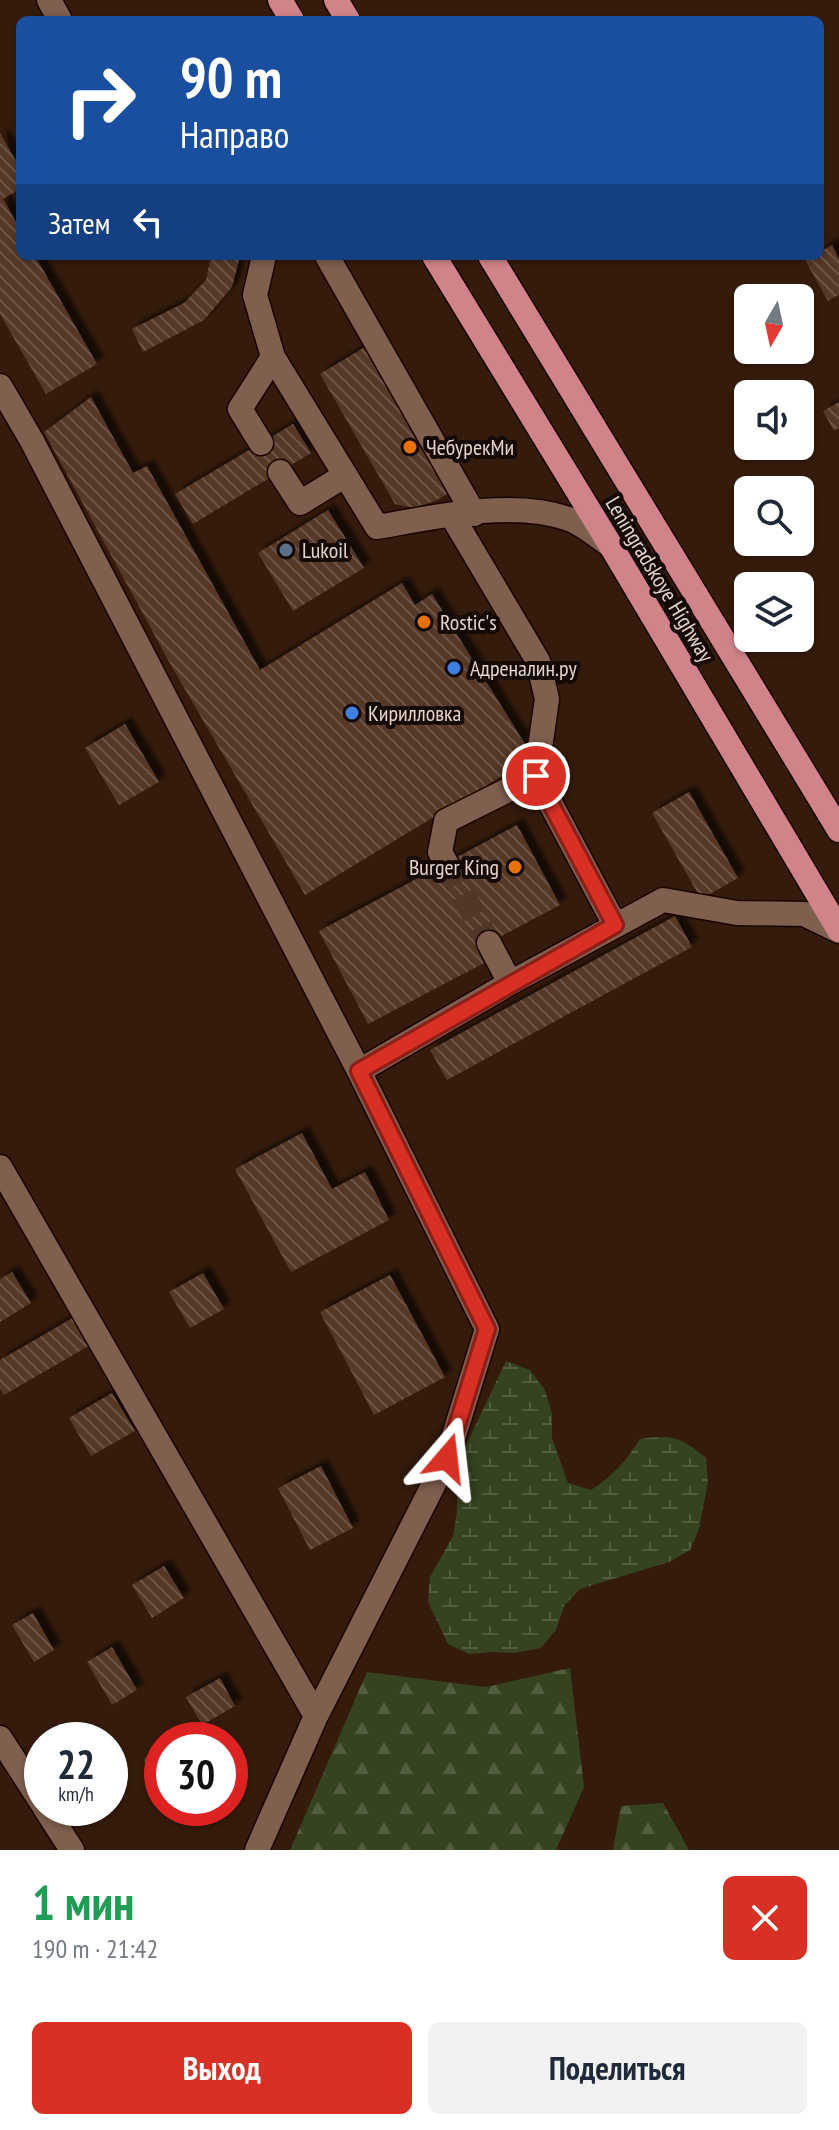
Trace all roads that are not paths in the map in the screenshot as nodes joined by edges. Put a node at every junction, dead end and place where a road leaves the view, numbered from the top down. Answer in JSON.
{"nodes":[{"id":1,"x":263,"y":260,"type":"edge"},
{"id":2,"x":329,"y":260,"type":"edge"},
{"id":3,"x":436,"y":260,"type":"edge"},
{"id":4,"x":492,"y":260,"type":"edge"},
{"id":5,"x":273,"y":357,"type":"junction"},
{"id":6,"x":0,"y":386,"type":"edge"},
{"id":7,"x":261,"y":443,"type":"dead end"},
{"id":8,"x":280,"y":472,"type":"dead end"},
{"id":9,"x":344,"y":476,"type":"junction"},
{"id":10,"x":463,"y":515,"type":"junction"},
{"id":11,"x":611,"y":546,"type":"junction"},
{"id":12,"x":536,"y":776,"type":"junction"},
{"id":13,"x":839,"y":830,"type":"edge"},
{"id":14,"x":446,"y":863,"type":"tunnel mouth"},
{"id":15,"x":615,"y":925,"type":"junction"},
{"id":16,"x":839,"y":930,"type":"edge"},
{"id":17,"x":489,"y":943,"type":"tunnel mouth"},
{"id":18,"x":510,"y":983,"type":"junction"},
{"id":19,"x":359,"y":1071,"type":"junction"},
{"id":20,"x":0,"y":1167,"type":"edge"},
{"id":21,"x":316,"y":1716,"type":"junction"},
{"id":22,"x":0,"y":1738,"type":"edge"},
{"id":23,"x":24,"y":1775,"type":"edge"},
{"id":24,"x":57,"y":1826,"type":"edge"},
{"id":25,"x":72,"y":1850,"type":"edge"},
{"id":26,"x":257,"y":1850,"type":"edge"}],
"edges":[{"from":1,"to":5,"type":"street"},
{"from":2,"to":10,"type":"street"},
{"from":3,"to":11,"type":"highway","name":"Leningradskoye Highway"},
{"from":4,"to":13,"type":"highway","name":"Leningradskoye Highway"},
{"from":5,"to":7,"type":"street"},
{"from":5,"to":9,"type":"street"},
{"from":6,"to":19,"type":"street"},
{"from":8,"to":9,"type":"street"},
{"from":9,"to":10,"type":"street"},
{"from":10,"to":11,"type":"street"},
{"from":10,"to":12,"type":"street"},
{"from":11,"to":16,"type":"highway","name":"Leningradskoye Highway"},
{"from":12,"to":14,"type":"street"},
{"from":12,"to":15,"type":"street"},
{"from":15,"to":16,"type":"street"},
{"from":15,"to":18,"type":"street"},
{"from":17,"to":18,"type":"street"},
{"from":18,"to":19,"type":"street"},
{"from":19,"to":21,"type":"street"},
{"from":20,"to":21,"type":"street"},
{"from":21,"to":26,"type":"street"},
{"from":22,"to":23,"type":"street"},
{"from":24,"to":25,"type":"street"}]}
